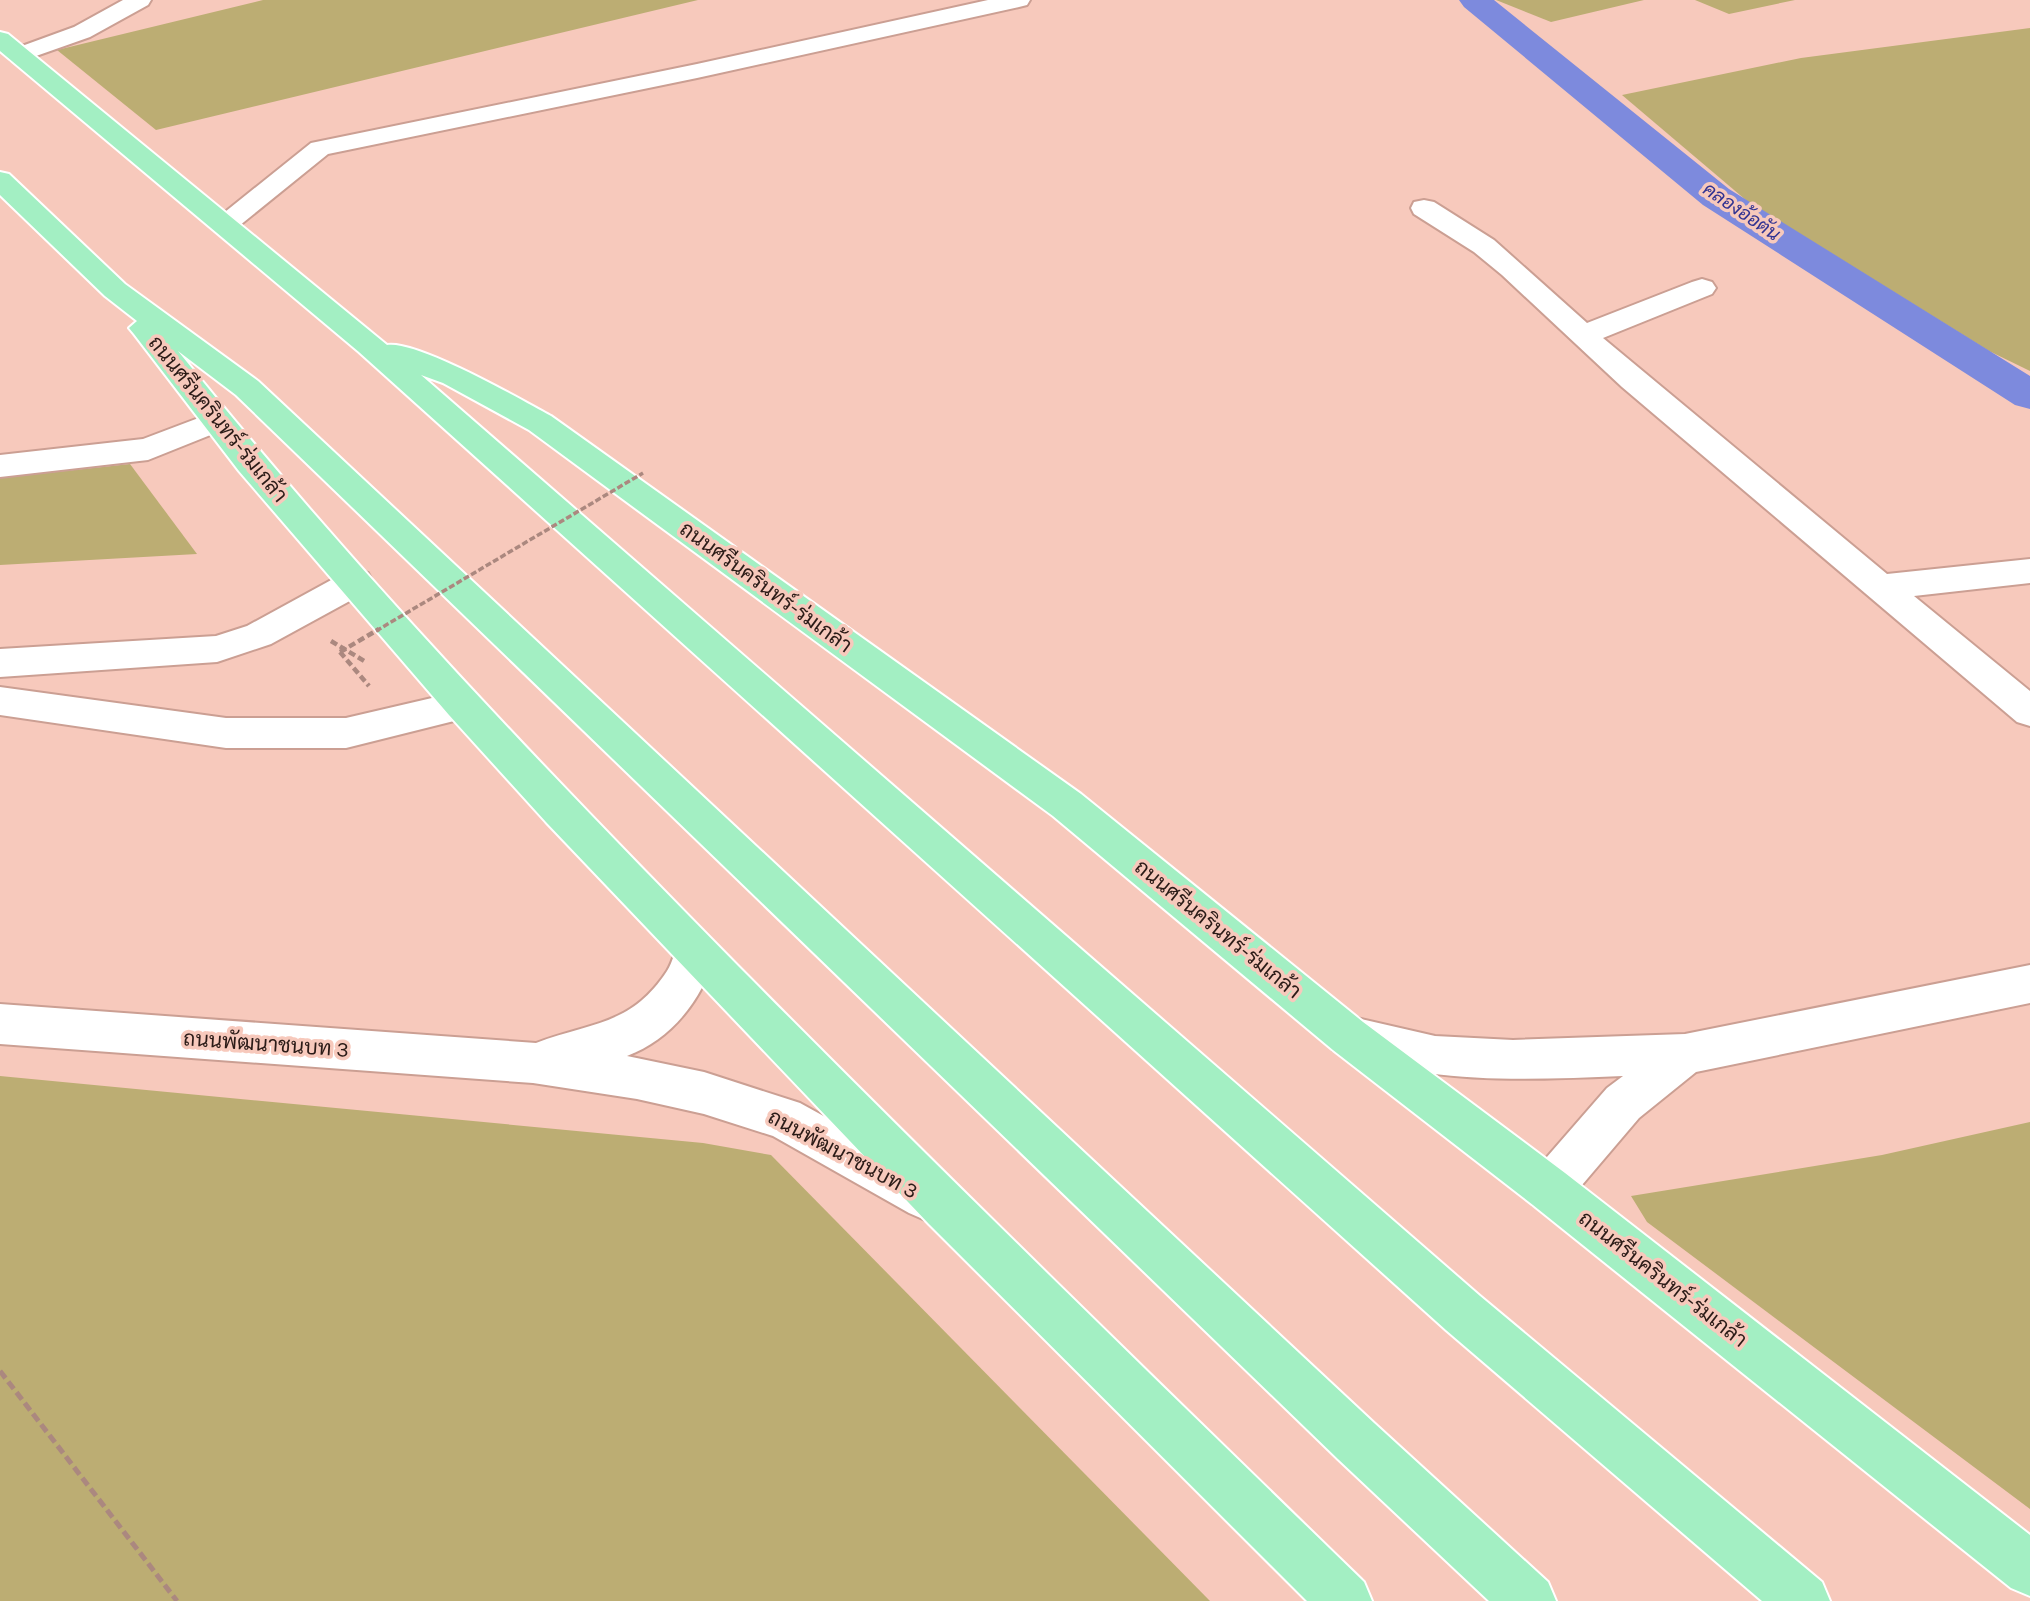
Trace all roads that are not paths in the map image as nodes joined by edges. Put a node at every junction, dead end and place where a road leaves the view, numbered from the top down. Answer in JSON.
{"nodes":[{"id":1,"x":140,"y":0,"type":"edge"},
{"id":2,"x":1019,"y":0,"type":"edge"},
{"id":3,"x":9,"y":47,"type":"edge"},
{"id":4,"x":0,"y":180,"type":"edge"},
{"id":5,"x":1424,"y":208,"type":"dead end"},
{"id":6,"x":224,"y":224,"type":"junction"},
{"id":7,"x":1702,"y":288,"type":"dead end"},
{"id":8,"x":115,"y":290,"type":"junction"},
{"id":9,"x":1583,"y":335,"type":"junction"},
{"id":10,"x":369,"y":345,"type":"junction"},
{"id":11,"x":217,"y":421,"type":"junction"},
{"id":12,"x":0,"y":466,"type":"edge"},
{"id":13,"x":2030,"y":571,"type":"edge"},
{"id":14,"x":356,"y":582,"type":"junction"},
{"id":15,"x":1880,"y":587,"type":"junction"},
{"id":16,"x":0,"y":663,"type":"edge"},
{"id":17,"x":0,"y":701,"type":"edge"},
{"id":18,"x":462,"y":705,"type":"junction"},
{"id":19,"x":2030,"y":712,"type":"edge"},
{"id":20,"x":694,"y":953,"type":"junction"},
{"id":21,"x":2030,"y":984,"type":"edge"},
{"id":22,"x":0,"y":1024,"type":"edge"},
{"id":23,"x":1348,"y":1036,"type":"junction"},
{"id":24,"x":1685,"y":1054,"type":"junction"},
{"id":25,"x":533,"y":1063,"type":"junction"},
{"id":26,"x":1549,"y":1189,"type":"junction"},
{"id":27,"x":945,"y":1208,"type":"junction"},
{"id":28,"x":2030,"y":1569,"type":"edge"},
{"id":29,"x":1345,"y":1601,"type":"edge"},
{"id":30,"x":1529,"y":1601,"type":"edge"},
{"id":31,"x":1803,"y":1601,"type":"edge"}],
"edges":[{"from":1,"to":3,"type":"street"},
{"from":2,"to":6,"type":"street"},
{"from":3,"to":6,"type":"main road","name":"ถนนศรีนครินทร์-ร่มเกล้า"},
{"from":4,"to":8,"type":"main road","name":"ถนนศรีนครินทร์-ร่มเกล้า"},
{"from":5,"to":9,"type":"street"},
{"from":6,"to":10,"type":"main road","name":"ถนนศรีนครินทร์-ร่มเกล้า"},
{"from":7,"to":9,"type":"street"},
{"from":8,"to":11,"type":"main road","name":"ถนนศรีนครินทร์-ร่มเกล้า"},
{"from":8,"to":30,"type":"main road","name":"ถนนศรีนครินทร์-ร่มเกล้า"},
{"from":9,"to":15,"type":"street"},
{"from":10,"to":23,"type":"main road","name":"ถนนศรีนครินทร์-ร่มเกล้า"},
{"from":10,"to":31,"type":"main road","name":"ถนนศรีนครินทร์-ร่มเกล้า"},
{"from":11,"to":12,"type":"street"},
{"from":11,"to":14,"type":"main road","name":"ถนนศรีนครินทร์-ร่มเกล้า"},
{"from":13,"to":15,"type":"street"},
{"from":14,"to":16,"type":"street"},
{"from":14,"to":18,"type":"main road","name":"ถนนศรีนครินทร์-ร่มเกล้า"},
{"from":15,"to":19,"type":"street"},
{"from":17,"to":18,"type":"street"},
{"from":18,"to":20,"type":"main road","name":"ถนนศรีนครินทร์-ร่มเกล้า"},
{"from":20,"to":25,"type":"street","name":"ถนนพัฒนาชนบท 3"},
{"from":20,"to":27,"type":"main road","name":"ถนนศรีนครินทร์-ร่มเกล้า"},
{"from":21,"to":24,"type":"street"},
{"from":22,"to":25,"type":"street","name":"ถนนพัฒนาชนบท 3"},
{"from":23,"to":24,"type":"street"},
{"from":23,"to":26,"type":"main road","name":"ถนนศรีนครินทร์-ร่มเกล้า"},
{"from":24,"to":26,"type":"street"},
{"from":25,"to":27,"type":"street","name":"ถนนพัฒนาชนบท 3"},
{"from":26,"to":28,"type":"main road","name":"ถนนศรีนครินทร์-ร่มเกล้า"},
{"from":27,"to":29,"type":"main road","name":"ถนนศรีนครินทร์-ร่มเกล้า"}]}
